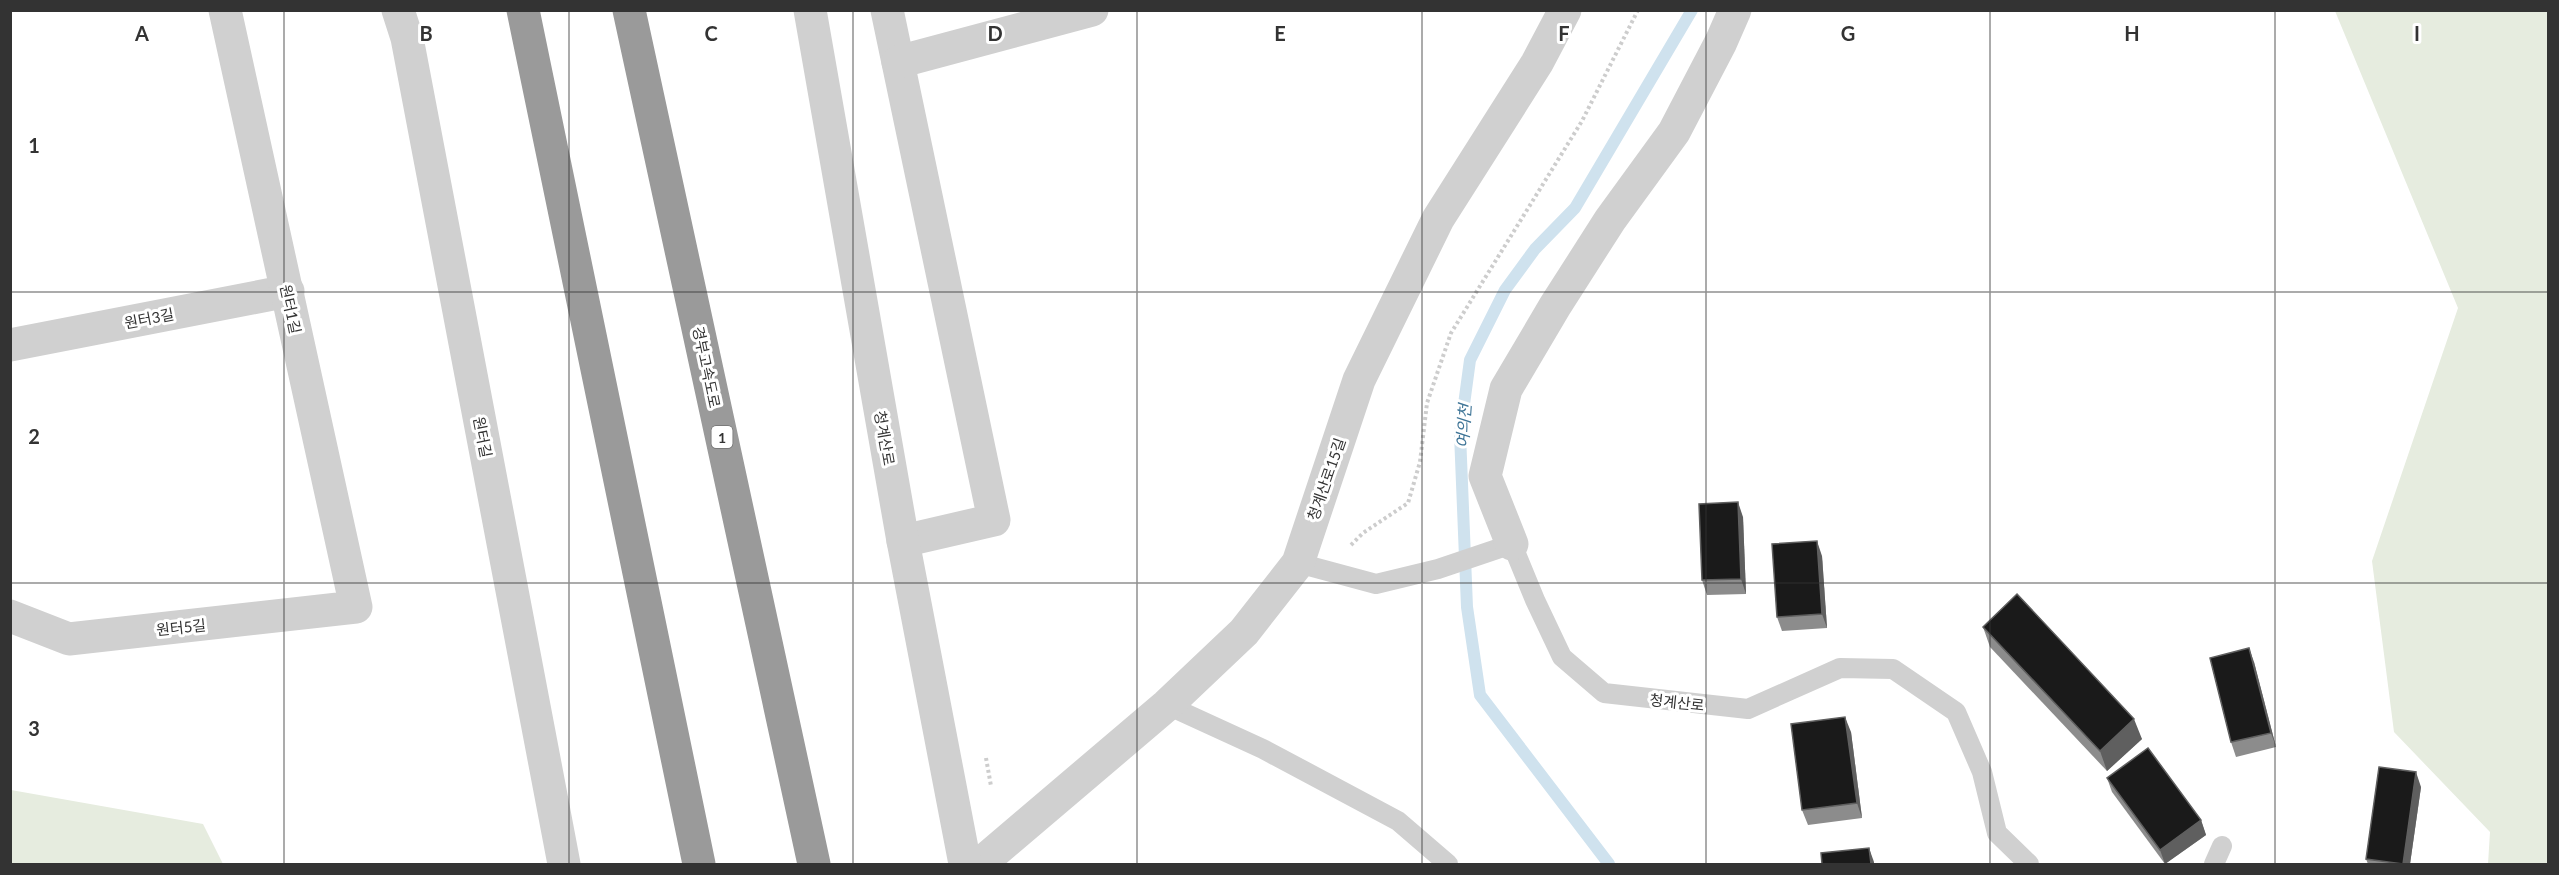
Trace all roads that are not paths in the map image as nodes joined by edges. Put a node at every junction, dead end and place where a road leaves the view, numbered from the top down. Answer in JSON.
{"nodes":[{"id":1,"x":225,"y":10,"type":"edge"},
{"id":2,"x":398,"y":10,"type":"edge"},
{"id":3,"x":523,"y":10,"type":"edge"},
{"id":4,"x":629,"y":10,"type":"edge"},
{"id":5,"x":810,"y":10,"type":"edge"},
{"id":6,"x":887,"y":10,"type":"edge"},
{"id":7,"x":1092,"y":10,"type":"edge"},
{"id":8,"x":1565,"y":10,"type":"edge"},
{"id":9,"x":1735,"y":10,"type":"edge"},
{"id":10,"x":898,"y":62,"type":"junction"},
{"id":11,"x":288,"y":291,"type":"junction"},
{"id":12,"x":10,"y":345,"type":"edge"},
{"id":13,"x":903,"y":541,"type":"junction"},
{"id":14,"x":1512,"y":544,"type":"junction"},
{"id":15,"x":1298,"y":563,"type":"junction"},
{"id":16,"x":356,"y":608,"type":"joint"},
{"id":17,"x":10,"y":616,"type":"edge"},
{"id":18,"x":1167,"y":705,"type":"junction"},
{"id":19,"x":2222,"y":846,"type":"dead end"},
{"id":20,"x":564,"y":864,"type":"edge"},
{"id":21,"x":699,"y":864,"type":"edge"},
{"id":22,"x":814,"y":864,"type":"edge"},
{"id":23,"x":965,"y":864,"type":"edge"},
{"id":24,"x":980,"y":864,"type":"edge"},
{"id":25,"x":1448,"y":864,"type":"edge"},
{"id":26,"x":2029,"y":864,"type":"edge"},
{"id":27,"x":2214,"y":864,"type":"edge"}],
"edges":[{"from":1,"to":11,"type":"street","name":"원터1길"},
{"from":2,"to":20,"type":"street","name":"원터길"},
{"from":3,"to":21,"type":"highway"},
{"from":4,"to":22,"type":"highway","name":"경부고속도로","number":"1"},
{"from":5,"to":13,"type":"street","name":"청계산로"},
{"from":6,"to":10,"type":"street"},
{"from":7,"to":10,"type":"street"},
{"from":8,"to":15,"type":"street","name":"청계산로15길"},
{"from":9,"to":14,"type":"street"},
{"from":10,"to":13,"type":"street"},
{"from":11,"to":12,"type":"street","name":"원터3길"},
{"from":11,"to":16,"type":"street","name":"원터1길"},
{"from":13,"to":23,"type":"street","name":"청계산로"},
{"from":14,"to":15,"type":"lane"},
{"from":14,"to":26,"type":"lane","name":"청계산로"},
{"from":15,"to":18,"type":"street","name":"청계산로15길"},
{"from":16,"to":17,"type":"street","name":"원터5길"},
{"from":18,"to":24,"type":"street","name":"청계산로15길"},
{"from":18,"to":25,"type":"lane"},
{"from":19,"to":27,"type":"lane"}]}
